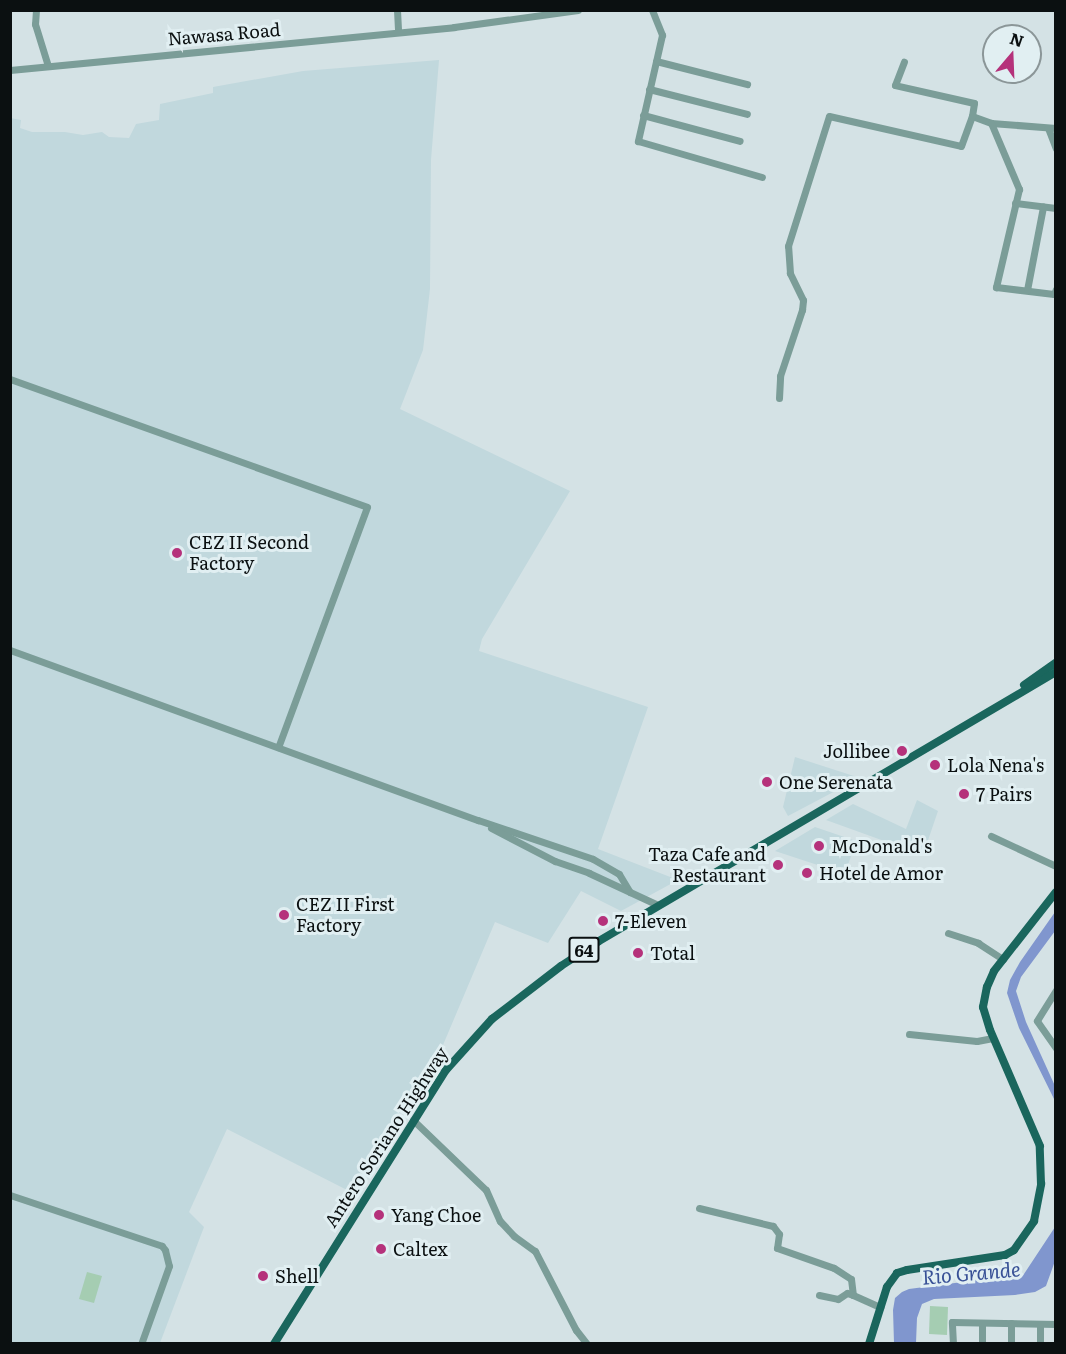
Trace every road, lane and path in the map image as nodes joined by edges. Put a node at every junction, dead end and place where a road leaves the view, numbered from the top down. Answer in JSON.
{"nodes":[{"id":1,"x":36,"y":10,"type":"edge"},
{"id":2,"x":397,"y":10,"type":"edge"},
{"id":3,"x":578,"y":10,"type":"edge"},
{"id":4,"x":652,"y":10,"type":"edge"},
{"id":5,"x":398,"y":32,"type":"junction"},
{"id":6,"x":656,"y":61,"type":"junction"},
{"id":7,"x":904,"y":62,"type":"dead end"},
{"id":8,"x":48,"y":66,"type":"junction"},
{"id":9,"x":10,"y":70,"type":"edge"},
{"id":10,"x":747,"y":84,"type":"dead end"},
{"id":11,"x":649,"y":89,"type":"junction"},
{"id":12,"x":747,"y":114,"type":"dead end"},
{"id":13,"x":643,"y":115,"type":"junction"},
{"id":14,"x":972,"y":116,"type":"junction"},
{"id":15,"x":991,"y":123,"type":"junction"},
{"id":16,"x":1052,"y":128,"type":"edge"},
{"id":17,"x":740,"y":141,"type":"dead end"},
{"id":18,"x":1056,"y":149,"type":"edge"},
{"id":19,"x":762,"y":177,"type":"dead end"},
{"id":20,"x":1015,"y":203,"type":"junction"},
{"id":21,"x":1043,"y":207,"type":"junction"},
{"id":22,"x":1056,"y":208,"type":"edge"},
{"id":23,"x":1056,"y":289,"type":"edge"},
{"id":24,"x":1027,"y":290,"type":"junction"},
{"id":25,"x":10,"y":380,"type":"edge"},
{"id":26,"x":779,"y":398,"type":"dead end"},
{"id":27,"x":10,"y":650,"type":"edge"},
{"id":28,"x":1056,"y":656,"type":"edge"},
{"id":29,"x":1056,"y":663,"type":"edge"},
{"id":30,"x":1056,"y":672,"type":"edge"},
{"id":31,"x":1056,"y":677,"type":"edge"},
{"id":32,"x":1037,"y":679,"type":"junction"},
{"id":33,"x":278,"y":747,"type":"junction"},
{"id":34,"x":478,"y":820,"type":"junction"},
{"id":35,"x":991,"y":836,"type":"dead end"},
{"id":36,"x":1056,"y":866,"type":"edge"},
{"id":37,"x":630,"y":892,"type":"junction"},
{"id":38,"x":1056,"y":892,"type":"edge"},
{"id":39,"x":658,"y":905,"type":"junction"},
{"id":40,"x":948,"y":933,"type":"dead end"},
{"id":41,"x":1003,"y":959,"type":"junction"},
{"id":42,"x":1055,"y":991,"type":"edge"},
{"id":43,"x":909,"y":1034,"type":"dead end"},
{"id":44,"x":993,"y":1038,"type":"junction"},
{"id":45,"x":1056,"y":1048,"type":"edge"},
{"id":46,"x":413,"y":1120,"type":"junction"},
{"id":47,"x":10,"y":1195,"type":"edge"},
{"id":48,"x":699,"y":1208,"type":"dead end"},
{"id":49,"x":819,"y":1295,"type":"dead end"},
{"id":50,"x":853,"y":1295,"type":"junction"},
{"id":51,"x":880,"y":1307,"type":"junction"},
{"id":52,"x":982,"y":1323,"type":"junction"},
{"id":53,"x":1011,"y":1323,"type":"junction"},
{"id":54,"x":1040,"y":1324,"type":"junction"},
{"id":55,"x":1056,"y":1324,"type":"edge"},
{"id":56,"x":141,"y":1344,"type":"edge"},
{"id":57,"x":274,"y":1344,"type":"edge"},
{"id":58,"x":587,"y":1344,"type":"edge"},
{"id":59,"x":869,"y":1344,"type":"edge"},
{"id":60,"x":952,"y":1344,"type":"edge"},
{"id":61,"x":982,"y":1344,"type":"edge"},
{"id":62,"x":1011,"y":1344,"type":"edge"},
{"id":63,"x":1040,"y":1344,"type":"edge"}],
"edges":[{"from":1,"to":8,"type":"street"},
{"from":2,"to":5,"type":"street"},
{"from":3,"to":5,"type":"street","name":"Nawasa Road"},
{"from":4,"to":6,"type":"street"},
{"from":5,"to":8,"type":"street","name":"Nawasa Road"},
{"from":6,"to":10,"type":"street"},
{"from":6,"to":11,"type":"street"},
{"from":7,"to":14,"type":"street"},
{"from":8,"to":9,"type":"street","name":"Nawasa Road"},
{"from":11,"to":12,"type":"street"},
{"from":11,"to":13,"type":"street"},
{"from":13,"to":17,"type":"street"},
{"from":13,"to":19,"type":"street"},
{"from":14,"to":15,"type":"street"},
{"from":14,"to":26,"type":"street"},
{"from":15,"to":16,"type":"street"},
{"from":15,"to":20,"type":"street"},
{"from":16,"to":18,"type":"street"},
{"from":20,"to":21,"type":"street"},
{"from":20,"to":24,"type":"street"},
{"from":21,"to":22,"type":"street"},
{"from":21,"to":24,"type":"street"},
{"from":23,"to":24,"type":"street"},
{"from":25,"to":33,"type":"street"},
{"from":27,"to":33,"type":"street"},
{"from":28,"to":32,"type":"main road"},
{"from":29,"to":32,"type":"main road","name":"Antero Soriano Highway","number":"64"},
{"from":30,"to":32,"type":"main road","name":"Antero Soriano Highway","number":"64"},
{"from":31,"to":32,"type":"main road"},
{"from":32,"to":39,"type":"main road","name":"Antero Soriano Highway","number":"64"},
{"from":33,"to":34,"type":"street"},
{"from":34,"to":37,"type":"street"},
{"from":34,"to":37,"type":"street"},
{"from":35,"to":36,"type":"street"},
{"from":37,"to":39,"type":"street"},
{"from":38,"to":41,"type":"main road"},
{"from":39,"to":46,"type":"main road","name":"Antero Soriano Highway","number":"64"},
{"from":40,"to":41,"type":"street"},
{"from":41,"to":44,"type":"main road"},
{"from":42,"to":45,"type":"street"},
{"from":43,"to":44,"type":"street"},
{"from":44,"to":51,"type":"main road"},
{"from":46,"to":57,"type":"main road","name":"Antero Soriano Highway","number":"64"},
{"from":46,"to":58,"type":"street"},
{"from":47,"to":56,"type":"street"},
{"from":48,"to":50,"type":"street"},
{"from":49,"to":50,"type":"street"},
{"from":50,"to":51,"type":"street"},
{"from":51,"to":59,"type":"main road"},
{"from":52,"to":53,"type":"street"},
{"from":52,"to":60,"type":"street"},
{"from":52,"to":61,"type":"street"},
{"from":53,"to":54,"type":"street"},
{"from":53,"to":62,"type":"street"},
{"from":54,"to":55,"type":"street"},
{"from":54,"to":63,"type":"street"}]}
